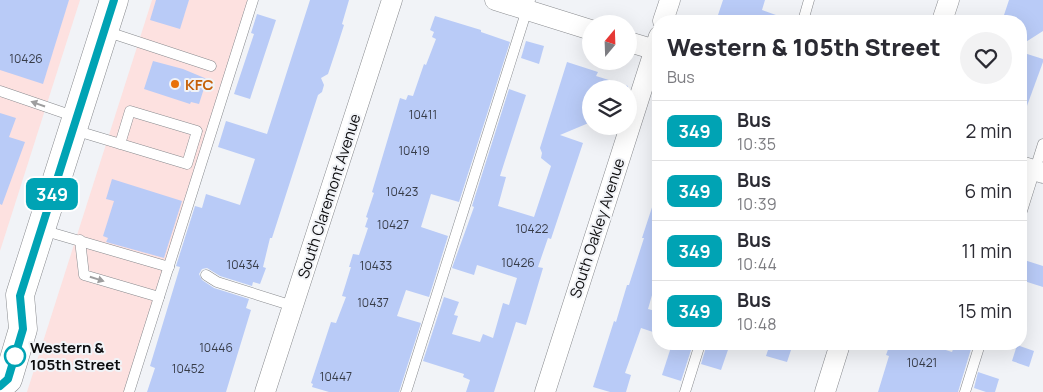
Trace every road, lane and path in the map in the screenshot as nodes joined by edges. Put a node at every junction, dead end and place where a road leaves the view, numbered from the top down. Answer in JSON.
{"nodes":[{"id":1,"x":114,"y":0,"type":"edge"},
{"id":2,"x":253,"y":0,"type":"edge"},
{"id":3,"x":392,"y":0,"type":"edge"},
{"id":4,"x":495,"y":0,"type":"edge"},
{"id":5,"x":670,"y":0,"type":"edge"},
{"id":6,"x":810,"y":0,"type":"edge"},
{"id":7,"x":949,"y":0,"type":"edge"},
{"id":8,"x":528,"y":5,"type":"edge"},
{"id":9,"x":665,"y":15,"type":"edge"},
{"id":10,"x":805,"y":15,"type":"edge"},
{"id":11,"x":944,"y":15,"type":"edge"},
{"id":12,"x":582,"y":26,"type":"edge"},
{"id":13,"x":104,"y":31,"type":"junction"},
{"id":14,"x":638,"y":43,"type":"edge"},
{"id":15,"x":652,"y":44,"type":"edge"},
{"id":16,"x":652,"y":60,"type":"edge"},
{"id":17,"x":211,"y":66,"type":"dead end"},
{"id":18,"x":0,"y":91,"type":"edge"},
{"id":19,"x":75,"y":124,"type":"junction"},
{"id":20,"x":120,"y":144,"type":"junction"},
{"id":21,"x":1043,"y":144,"type":"edge"},
{"id":22,"x":1033,"y":169,"type":"edge"},
{"id":23,"x":1027,"y":192,"type":"edge"},
{"id":24,"x":41,"y":229,"type":"junction"},
{"id":25,"x":80,"y":240,"type":"junction"},
{"id":26,"x":169,"y":267,"type":"junction"},
{"id":27,"x":206,"y":275,"type":"dead end"},
{"id":28,"x":20,"y":296,"type":"junction"},
{"id":29,"x":159,"y":297,"type":"junction"},
{"id":30,"x":293,"y":306,"type":"junction"},
{"id":31,"x":0,"y":313,"type":"edge"},
{"id":32,"x":698,"y":350,"type":"edge"},
{"id":33,"x":838,"y":350,"type":"edge"},
{"id":34,"x":978,"y":350,"type":"edge"},
{"id":35,"x":0,"y":386,"type":"edge"},
{"id":36,"x":129,"y":392,"type":"edge"},
{"id":37,"x":266,"y":392,"type":"edge"},
{"id":38,"x":406,"y":392,"type":"edge"},
{"id":39,"x":545,"y":392,"type":"edge"},
{"id":40,"x":685,"y":392,"type":"edge"},
{"id":41,"x":825,"y":392,"type":"edge"},
{"id":42,"x":965,"y":392,"type":"edge"}],
"edges":[{"from":1,"to":13,"type":"main road"},
{"from":2,"to":26,"type":"lane"},
{"from":3,"to":30,"type":"street","name":"South Claremont Avenue"},
{"from":4,"to":8,"type":"street"},
{"from":5,"to":9,"type":"street"},
{"from":6,"to":10,"type":"lane"},
{"from":7,"to":11,"type":"street"},
{"from":8,"to":12,"type":"street"},
{"from":8,"to":38,"type":"lane"},
{"from":13,"to":17,"type":"lane"},
{"from":13,"to":19,"type":"main road"},
{"from":14,"to":15,"type":"street"},
{"from":16,"to":39,"type":"street","name":"South Oakley Avenue"},
{"from":19,"to":18,"type":"lane","one_way":true},
{"from":19,"to":20,"type":"lane"},
{"from":19,"to":24,"type":"main road"},
{"from":20,"to":20,"type":"lane"},
{"from":21,"to":22,"type":"lane"},
{"from":22,"to":23,"type":"lane"},
{"from":24,"to":25,"type":"lane"},
{"from":24,"to":28,"type":"main road"},
{"from":25,"to":26,"type":"lane"},
{"from":25,"to":29,"type":"lane","one_way":true},
{"from":26,"to":29,"type":"lane"},
{"from":27,"to":30,"type":"lane"},
{"from":28,"to":31,"type":"main road"},
{"from":28,"to":35,"type":"main road"},
{"from":29,"to":36,"type":"lane"},
{"from":30,"to":37,"type":"street","name":"South Claremont Avenue"},
{"from":32,"to":40,"type":"lane"},
{"from":33,"to":41,"type":"street"},
{"from":34,"to":42,"type":"lane"}]}
